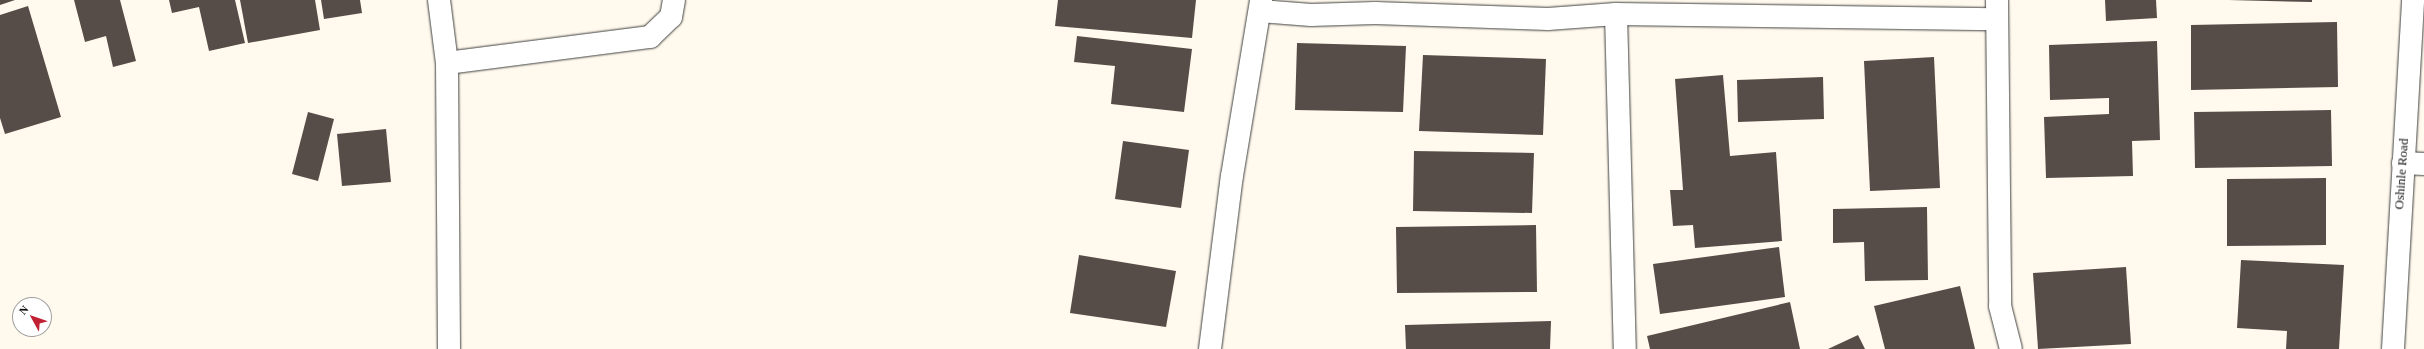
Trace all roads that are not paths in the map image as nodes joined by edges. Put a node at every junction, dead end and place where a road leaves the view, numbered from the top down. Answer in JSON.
{"nodes":[{"id":1,"x":439,"y":0,"type":"edge"},
{"id":2,"x":674,"y":0,"type":"edge"},
{"id":3,"x":2413,"y":0,"type":"edge"},
{"id":4,"x":1261,"y":6,"type":"edge"},
{"id":5,"x":1996,"y":10,"type":"edge"},
{"id":6,"x":1616,"y":14,"type":"junction"},
{"id":7,"x":447,"y":63,"type":"junction"},
{"id":8,"x":2403,"y":163,"type":"junction"},
{"id":9,"x":2424,"y":164,"type":"edge"},
{"id":10,"x":449,"y":349,"type":"edge"},
{"id":11,"x":1210,"y":349,"type":"edge"},
{"id":12,"x":1625,"y":349,"type":"edge"},
{"id":13,"x":2011,"y":349,"type":"edge"},
{"id":14,"x":2392,"y":349,"type":"edge"}],
"edges":[{"from":1,"to":7,"type":"street"},
{"from":2,"to":7,"type":"street"},
{"from":3,"to":8,"type":"street","name":"Oshinle Road"},
{"from":4,"to":6,"type":"street"},
{"from":4,"to":11,"type":"street"},
{"from":5,"to":6,"type":"street"},
{"from":5,"to":13,"type":"street"},
{"from":6,"to":12,"type":"street"},
{"from":7,"to":10,"type":"street"},
{"from":8,"to":9,"type":"street"},
{"from":8,"to":14,"type":"street","name":"Oshinle Road"}]}
